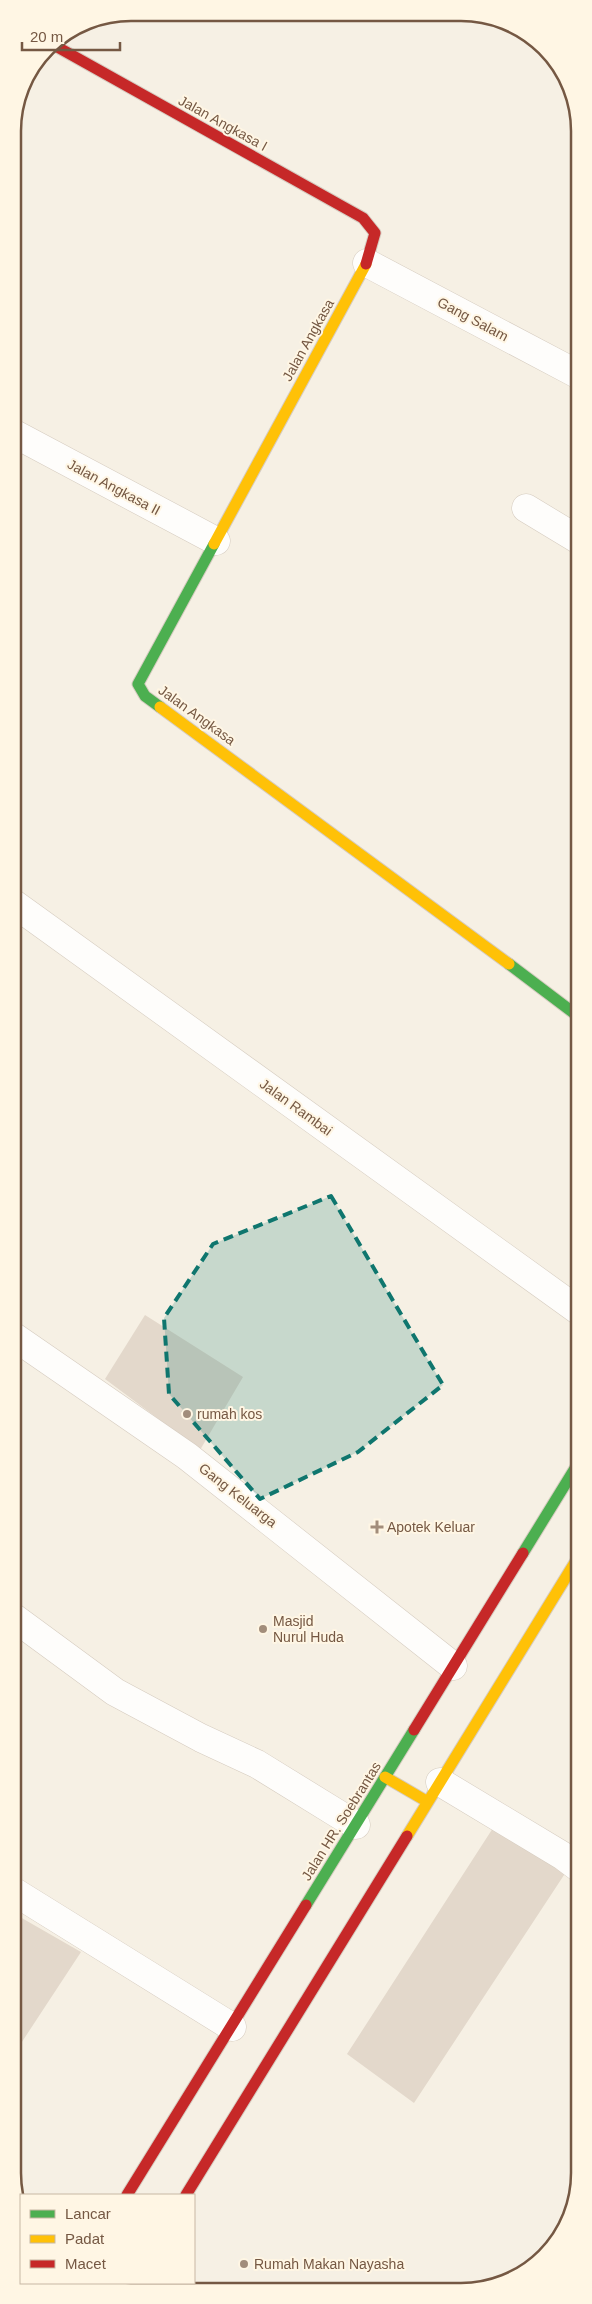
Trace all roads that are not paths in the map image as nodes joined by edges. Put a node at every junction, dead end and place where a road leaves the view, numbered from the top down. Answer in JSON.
{"nodes":[{"id":1,"x":59,"y":48,"type":"edge"},
{"id":2,"x":375,"y":233,"type":"joint"},
{"id":3,"x":367,"y":263,"type":"junction"},
{"id":4,"x":571,"y":371,"type":"edge"},
{"id":5,"x":21,"y":437,"type":"edge"},
{"id":6,"x":526,"y":508,"type":"dead end"},
{"id":7,"x":571,"y":535,"type":"edge"},
{"id":8,"x":216,"y":541,"type":"junction"},
{"id":9,"x":21,"y":909,"type":"edge"},
{"id":10,"x":571,"y":1011,"type":"edge"},
{"id":11,"x":571,"y":1305,"type":"edge"},
{"id":12,"x":21,"y":1341,"type":"edge"},
{"id":13,"x":571,"y":1475,"type":"edge"},
{"id":14,"x":571,"y":1569,"type":"edge"},
{"id":15,"x":21,"y":1623,"type":"edge"},
{"id":16,"x":454,"y":1666,"type":"junction"},
{"id":17,"x":385,"y":1777,"type":"junction"},
{"id":18,"x":434,"y":1792,"type":"junction"},
{"id":19,"x":356,"y":1825,"type":"junction"},
{"id":20,"x":571,"y":1862,"type":"edge"},
{"id":21,"x":21,"y":1895,"type":"edge"},
{"id":22,"x":232,"y":2026,"type":"junction"},
{"id":23,"x":128,"y":2194,"type":"edge"},
{"id":24,"x":187,"y":2194,"type":"edge"}],
"edges":[{"from":1,"to":2,"type":"main road","name":"Jalan Angkasa I"},
{"from":2,"to":3,"type":"main road","name":"Jalan Angkasa"},
{"from":3,"to":4,"type":"street","name":"Gang Salam"},
{"from":3,"to":8,"type":"main road","name":"Jalan Angkasa"},
{"from":5,"to":8,"type":"street","name":"Jalan Angkasa II"},
{"from":6,"to":7,"type":"street"},
{"from":8,"to":10,"type":"main road","name":"Jalan Angkasa"},
{"from":9,"to":11,"type":"street","name":"Jalan Rambai"},
{"from":12,"to":16,"type":"street","name":"Gang Keluarga"},
{"from":13,"to":16,"type":"main road","name":"Jalan HR. Soebrantas"},
{"from":14,"to":18,"type":"main road"},
{"from":15,"to":19,"type":"street"},
{"from":16,"to":17,"type":"main road","name":"Jalan HR. Soebrantas"},
{"from":17,"to":18,"type":"main road"},
{"from":17,"to":19,"type":"main road","name":"Jalan HR. Soebrantas"},
{"from":18,"to":20,"type":"street"},
{"from":18,"to":24,"type":"main road"},
{"from":19,"to":22,"type":"main road","name":"Jalan HR. Soebrantas"},
{"from":21,"to":22,"type":"street"},
{"from":22,"to":23,"type":"main road","name":"Jalan HR. Soebrantas"}]}
